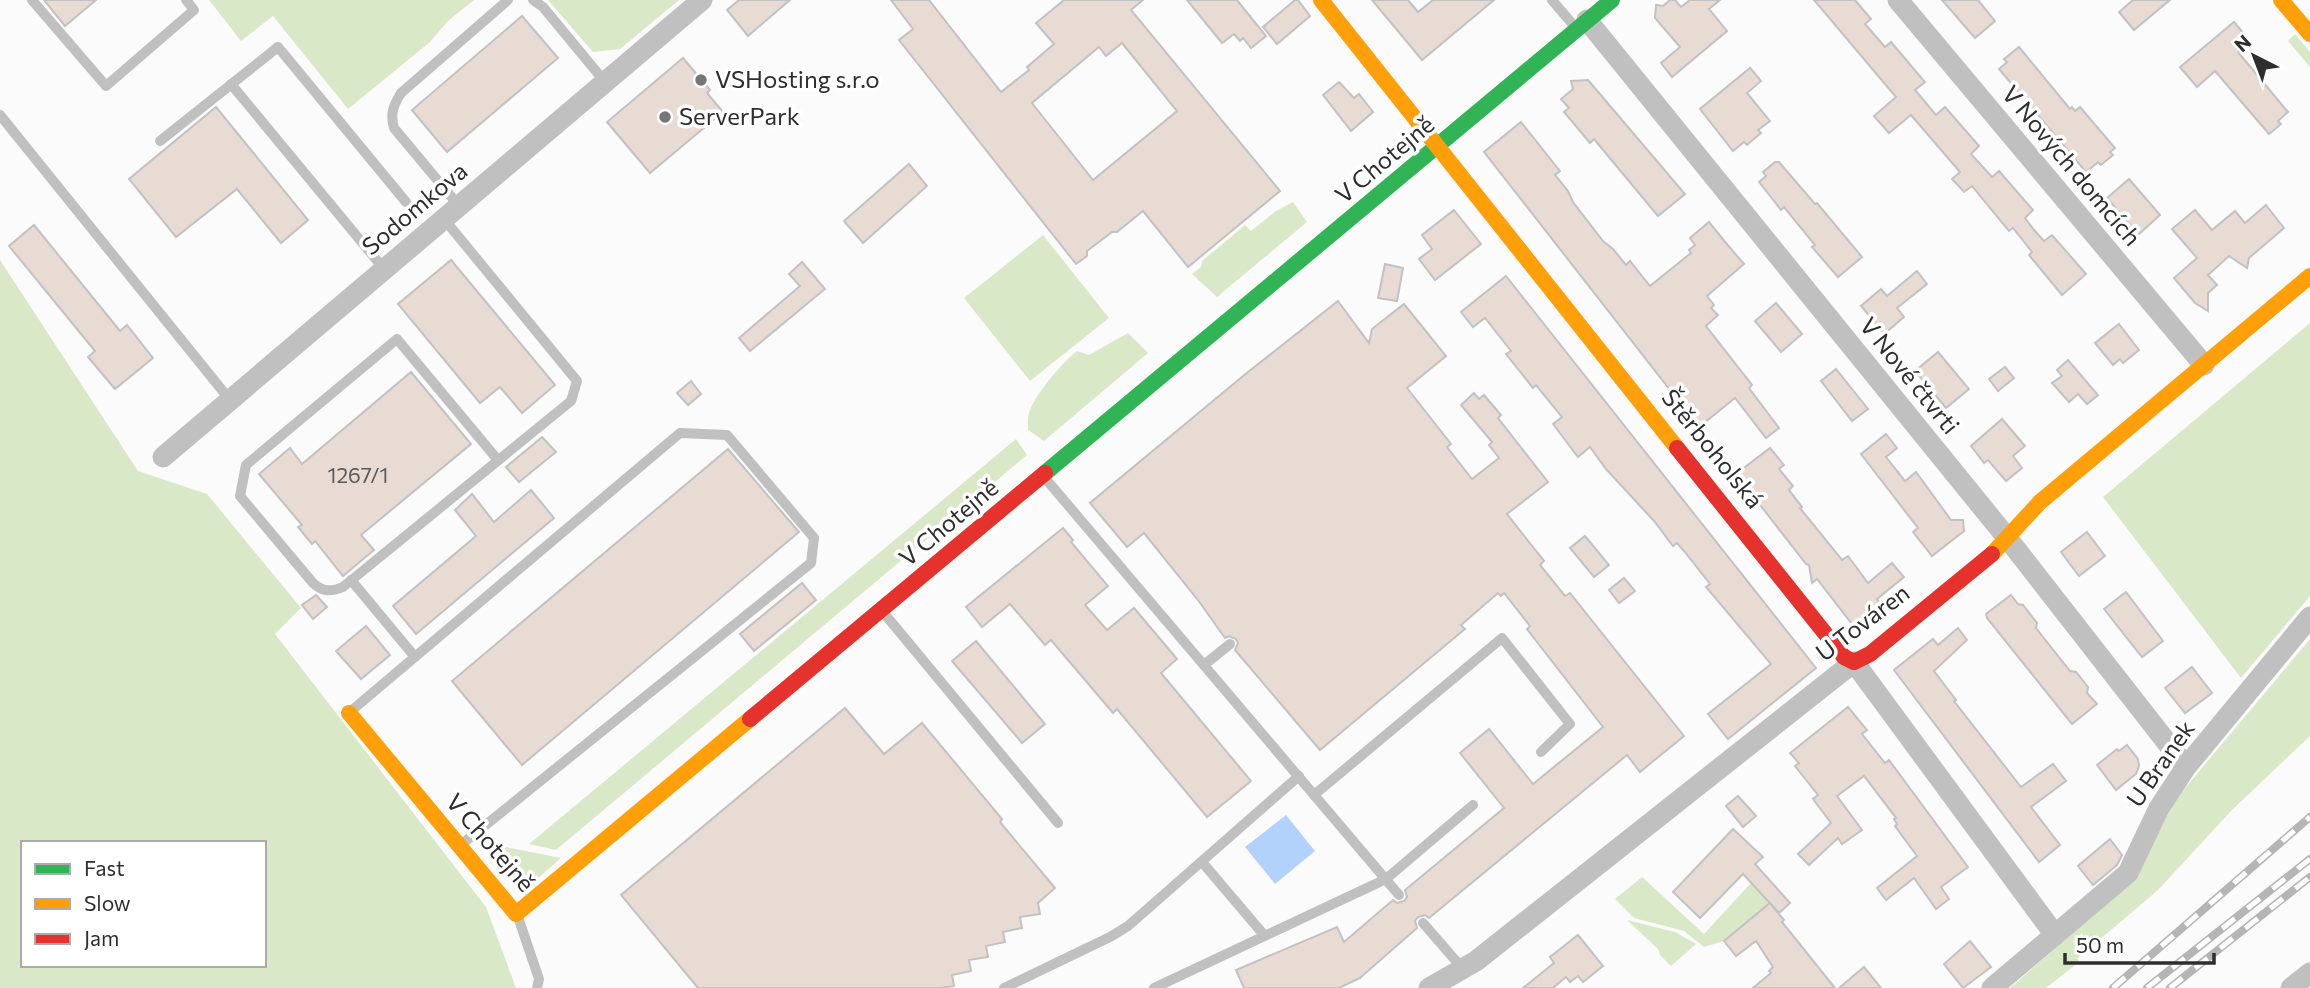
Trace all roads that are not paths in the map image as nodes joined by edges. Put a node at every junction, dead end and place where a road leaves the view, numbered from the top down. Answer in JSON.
{"nodes":[{"id":1,"x":32,"y":0,"type":"edge"},
{"id":2,"x":186,"y":0,"type":"edge"},
{"id":3,"x":508,"y":0,"type":"edge"},
{"id":4,"x":533,"y":0,"type":"edge"},
{"id":5,"x":702,"y":0,"type":"edge"},
{"id":6,"x":1321,"y":0,"type":"edge"},
{"id":7,"x":1552,"y":0,"type":"edge"},
{"id":8,"x":1612,"y":0,"type":"edge"},
{"id":9,"x":1898,"y":0,"type":"edge"},
{"id":10,"x":2281,"y":0,"type":"edge"},
{"id":11,"x":1582,"y":25,"type":"junction"},
{"id":12,"x":2310,"y":34,"type":"edge"},
{"id":13,"x":605,"y":82,"type":"junction"},
{"id":14,"x":231,"y":85,"type":"junction"},
{"id":15,"x":0,"y":115,"type":"edge"},
{"id":16,"x":160,"y":141,"type":"dead end"},
{"id":17,"x":1437,"y":146,"type":"junction"},
{"id":18,"x":406,"y":202,"type":"dead end"},
{"id":19,"x":451,"y":213,"type":"junction"},
{"id":20,"x":384,"y":269,"type":"junction"},
{"id":21,"x":2310,"y":276,"type":"edge"},
{"id":22,"x":2204,"y":365,"type":"junction"},
{"id":23,"x":230,"y":400,"type":"junction"},
{"id":24,"x":163,"y":457,"type":"dead end"},
{"id":25,"x":497,"y":459,"type":"junction"},
{"id":26,"x":1042,"y":475,"type":"junction"},
{"id":27,"x":2008,"y":539,"type":"junction"},
{"id":28,"x":351,"y":580,"type":"junction"},
{"id":29,"x":881,"y":610,"type":"junction"},
{"id":30,"x":2310,"y":617,"type":"edge"},
{"id":31,"x":1230,"y":644,"type":"dead end"},
{"id":32,"x":415,"y":657,"type":"junction"},
{"id":33,"x":1854,"y":662,"type":"junction"},
{"id":34,"x":1204,"y":666,"type":"junction"},
{"id":35,"x":349,"y":713,"type":"joint"},
{"id":36,"x":1541,"y":752,"type":"dead end"},
{"id":37,"x":2186,"y":767,"type":"junction"},
{"id":38,"x":1299,"y":776,"type":"junction"},
{"id":39,"x":1314,"y":795,"type":"junction"},
{"id":40,"x":1473,"y":805,"type":"dead end"},
{"id":41,"x":1058,"y":823,"type":"dead end"},
{"id":42,"x":460,"y":846,"type":"junction"},
{"id":43,"x":1202,"y":862,"type":"junction"},
{"id":44,"x":1386,"y":879,"type":"junction"},
{"id":45,"x":1399,"y":895,"type":"dead end"},
{"id":46,"x":516,"y":914,"type":"junction"},
{"id":47,"x":1423,"y":923,"type":"dead end"},
{"id":48,"x":2055,"y":935,"type":"junction"},
{"id":49,"x":1264,"y":936,"type":"junction"},
{"id":50,"x":1463,"y":970,"type":"junction"},
{"id":51,"x":2310,"y":972,"type":"edge"},
{"id":52,"x":537,"y":988,"type":"edge"},
{"id":53,"x":1004,"y":988,"type":"edge"},
{"id":54,"x":1154,"y":988,"type":"edge"},
{"id":55,"x":1429,"y":988,"type":"edge"},
{"id":56,"x":1992,"y":988,"type":"edge"},
{"id":57,"x":2291,"y":988,"type":"edge"}],
"edges":[{"from":1,"to":2,"type":"lane"},
{"from":3,"to":19,"type":"lane"},
{"from":4,"to":13,"type":"lane"},
{"from":5,"to":13,"type":"street","name":"Sodomkova"},
{"from":6,"to":17,"type":"street","name":"Štěrboholská"},
{"from":7,"to":11,"type":"lane"},
{"from":8,"to":11,"type":"street","name":"V Chotejně"},
{"from":9,"to":22,"type":"street","name":"V Nových domcích"},
{"from":10,"to":12,"type":"street"},
{"from":11,"to":17,"type":"street","name":"V Chotejně"},
{"from":11,"to":27,"type":"street","name":"V Nové čtvrti"},
{"from":13,"to":19,"type":"street","name":"Sodomkova"},
{"from":14,"to":16,"type":"lane"},
{"from":14,"to":18,"type":"lane"},
{"from":14,"to":20,"type":"lane"},
{"from":15,"to":23,"type":"lane"},
{"from":17,"to":26,"type":"street","name":"V Chotejně"},
{"from":17,"to":33,"type":"street","name":"Štěrboholská"},
{"from":19,"to":20,"type":"street","name":"Sodomkova"},
{"from":19,"to":25,"type":"lane"},
{"from":20,"to":23,"type":"street","name":"Sodomkova"},
{"from":21,"to":22,"type":"street","name":"U Továren"},
{"from":22,"to":27,"type":"street","name":"U Továren"},
{"from":23,"to":24,"type":"street","name":"Sodomkova"},
{"from":25,"to":28,"type":"lane"},
{"from":25,"to":28,"type":"lane"},
{"from":26,"to":29,"type":"street","name":"V Chotejně"},
{"from":26,"to":34,"type":"lane"},
{"from":27,"to":33,"type":"street","name":"U Továren"},
{"from":27,"to":37,"type":"street","name":"V Nové čtvrti"},
{"from":28,"to":32,"type":"lane"},
{"from":29,"to":41,"type":"lane"},
{"from":29,"to":46,"type":"street","name":"V Chotejně"},
{"from":30,"to":37,"type":"street","name":"U Branek"},
{"from":31,"to":34,"type":"lane"},
{"from":32,"to":35,"type":"lane"},
{"from":32,"to":42,"type":"lane"},
{"from":33,"to":48,"type":"street","name":"Štěrboholská"},
{"from":33,"to":50,"type":"street","name":"U Továren"},
{"from":34,"to":38,"type":"lane"},
{"from":35,"to":42,"type":"street","name":"V Chotejně"},
{"from":36,"to":39,"type":"lane"},
{"from":37,"to":48,"type":"street","name":"U Branek"},
{"from":38,"to":39,"type":"lane"},
{"from":38,"to":43,"type":"lane"},
{"from":39,"to":44,"type":"lane"},
{"from":40,"to":44,"type":"lane"},
{"from":42,"to":46,"type":"street","name":"V Chotejně"},
{"from":43,"to":49,"type":"lane"},
{"from":43,"to":53,"type":"lane"},
{"from":44,"to":45,"type":"lane"},
{"from":44,"to":49,"type":"lane"},
{"from":46,"to":52,"type":"lane"},
{"from":47,"to":50,"type":"lane"},
{"from":48,"to":56,"type":"street","name":"U Branek"},
{"from":49,"to":54,"type":"lane"},
{"from":50,"to":55,"type":"street","name":"U Továren"},
{"from":51,"to":57,"type":"street"}]}
